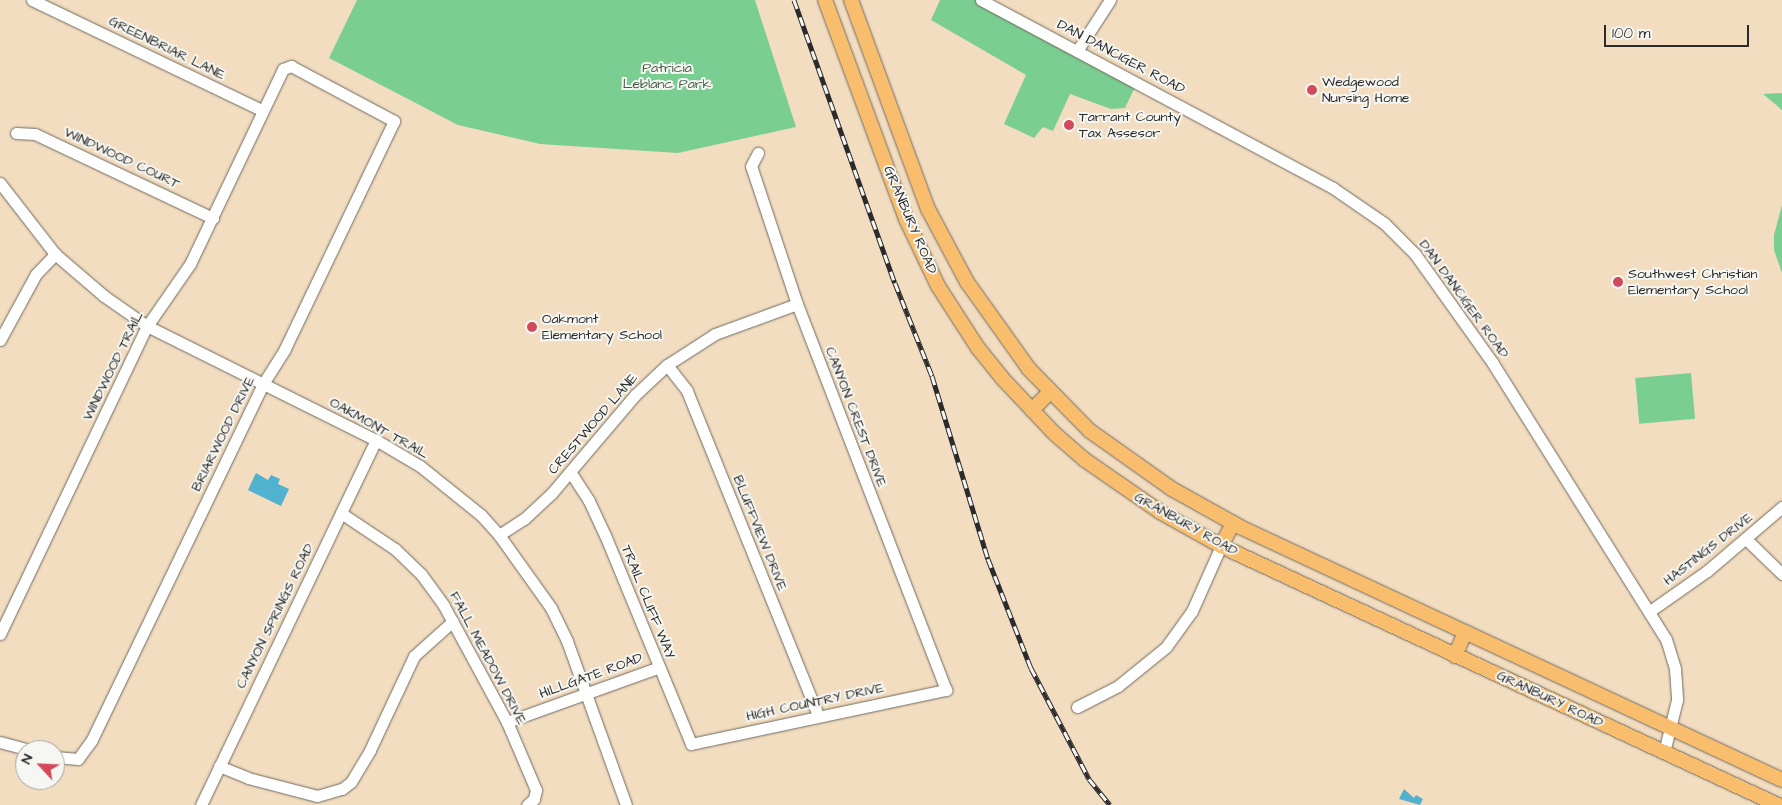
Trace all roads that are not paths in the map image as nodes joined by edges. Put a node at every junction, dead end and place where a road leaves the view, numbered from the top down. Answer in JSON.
{"nodes":[{"id":1,"x":32,"y":0,"type":"edge"},
{"id":2,"x":825,"y":0,"type":"edge"},
{"id":3,"x":851,"y":0,"type":"edge"},
{"id":4,"x":981,"y":0,"type":"edge"},
{"id":5,"x":1110,"y":0,"type":"edge"},
{"id":6,"x":1077,"y":51,"type":"junction"},
{"id":7,"x":262,"y":110,"type":"junction"},
{"id":8,"x":394,"y":121,"type":"joint"},
{"id":9,"x":16,"y":133,"type":"dead end"},
{"id":10,"x":758,"y":153,"type":"dead end"},
{"id":11,"x":0,"y":183,"type":"edge"},
{"id":12,"x":928,"y":209,"type":"junction"},
{"id":13,"x":213,"y":218,"type":"junction"},
{"id":14,"x":906,"y":219,"type":"junction"},
{"id":15,"x":55,"y":254,"type":"junction"},
{"id":16,"x":797,"y":304,"type":"junction"},
{"id":17,"x":147,"y":326,"type":"junction"},
{"id":18,"x":0,"y":340,"type":"edge"},
{"id":19,"x":668,"y":365,"type":"junction"},
{"id":20,"x":263,"y":384,"type":"junction"},
{"id":21,"x":1050,"y":392,"type":"junction"},
{"id":22,"x":1032,"y":410,"type":"junction"},
{"id":23,"x":376,"y":440,"type":"junction"},
{"id":24,"x":571,"y":473,"type":"junction"},
{"id":25,"x":1782,"y":508,"type":"edge"},
{"id":26,"x":341,"y":513,"type":"junction"},
{"id":27,"x":1233,"y":523,"type":"junction"},
{"id":28,"x":499,"y":536,"type":"junction"},
{"id":29,"x":1747,"y":540,"type":"junction"},
{"id":30,"x":1221,"y":546,"type":"junction"},
{"id":31,"x":1782,"y":574,"type":"edge"},
{"id":32,"x":1650,"y":611,"type":"junction"},
{"id":33,"x":452,"y":621,"type":"junction"},
{"id":34,"x":1465,"y":632,"type":"junction"},
{"id":35,"x":0,"y":634,"type":"edge"},
{"id":36,"x":1455,"y":656,"type":"junction"},
{"id":37,"x":657,"y":668,"type":"junction"},
{"id":38,"x":946,"y":690,"type":"joint"},
{"id":39,"x":585,"y":692,"type":"junction"},
{"id":40,"x":1077,"y":707,"type":"dead end"},
{"id":41,"x":818,"y":716,"type":"junction"},
{"id":42,"x":507,"y":722,"type":"junction"},
{"id":43,"x":1671,"y":728,"type":"junction"},
{"id":44,"x":0,"y":742,"type":"edge"},
{"id":45,"x":691,"y":744,"type":"joint"},
{"id":46,"x":15,"y":746,"type":"edge"},
{"id":47,"x":1664,"y":752,"type":"junction"},
{"id":48,"x":65,"y":758,"type":"edge"},
{"id":49,"x":219,"y":766,"type":"junction"},
{"id":50,"x":1782,"y":780,"type":"edge"},
{"id":51,"x":531,"y":802,"type":"edge"},
{"id":52,"x":201,"y":805,"type":"edge"},
{"id":53,"x":626,"y":805,"type":"edge"},
{"id":54,"x":1778,"y":805,"type":"edge"}],
"edges":[{"from":1,"to":7,"type":"street","name":"GREENBRIAR LANE"},
{"from":2,"to":14,"type":"main road","name":"GRANBURY ROAD"},
{"from":3,"to":12,"type":"main road","name":"GRANBURY ROAD"},
{"from":4,"to":6,"type":"street","name":"DAN DANCIGER ROAD"},
{"from":5,"to":6,"type":"street"},
{"from":6,"to":32,"type":"street","name":"DAN DANCIGER ROAD"},
{"from":7,"to":8,"type":"street","name":"WINDWOOD TRAIL"},
{"from":7,"to":13,"type":"street","name":"WINDWOOD TRAIL"},
{"from":8,"to":20,"type":"street","name":"BRIARWOOD DRIVE"},
{"from":9,"to":13,"type":"street","name":"WINDWOOD COURT"},
{"from":10,"to":16,"type":"street","name":"CANYON CREST DRIVE"},
{"from":11,"to":15,"type":"street","name":"OAKMONT TRAIL"},
{"from":12,"to":14,"type":"main road"},
{"from":12,"to":21,"type":"main road","name":"GRANBURY ROAD"},
{"from":13,"to":17,"type":"street","name":"WINDWOOD TRAIL"},
{"from":14,"to":22,"type":"main road","name":"GRANBURY ROAD"},
{"from":15,"to":17,"type":"street","name":"OAKMONT TRAIL"},
{"from":15,"to":18,"type":"street"},
{"from":16,"to":19,"type":"street","name":"CRESTWOOD LANE"},
{"from":16,"to":38,"type":"street","name":"CANYON CREST DRIVE"},
{"from":17,"to":20,"type":"street","name":"OAKMONT TRAIL"},
{"from":17,"to":35,"type":"street","name":"WINDWOOD TRAIL"},
{"from":19,"to":24,"type":"street","name":"CRESTWOOD LANE"},
{"from":19,"to":41,"type":"street","name":"BLUFFVIEW DRIVE"},
{"from":20,"to":23,"type":"street","name":"OAKMONT TRAIL"},
{"from":20,"to":48,"type":"street","name":"BRIARWOOD DRIVE"},
{"from":21,"to":22,"type":"main road"},
{"from":21,"to":27,"type":"main road","name":"GRANBURY ROAD"},
{"from":22,"to":30,"type":"main road","name":"GRANBURY ROAD"},
{"from":23,"to":26,"type":"street","name":"CANYON SPRINGS ROAD"},
{"from":23,"to":28,"type":"street","name":"OAKMONT TRAIL"},
{"from":24,"to":28,"type":"street","name":"CRESTWOOD LANE"},
{"from":24,"to":37,"type":"street","name":"TRAIL CLIFF WAY"},
{"from":25,"to":29,"type":"street","name":"HASTINGS DRIVE"},
{"from":26,"to":33,"type":"street","name":"FALL MEADOW DRIVE"},
{"from":26,"to":49,"type":"street","name":"CANYON SPRINGS ROAD"},
{"from":27,"to":30,"type":"main road"},
{"from":27,"to":34,"type":"main road","name":"GRANBURY ROAD"},
{"from":28,"to":39,"type":"street","name":"OAKMONT TRAIL"},
{"from":29,"to":31,"type":"street"},
{"from":29,"to":32,"type":"street","name":"HASTINGS DRIVE"},
{"from":30,"to":36,"type":"main road","name":"GRANBURY ROAD"},
{"from":30,"to":40,"type":"street"},
{"from":32,"to":43,"type":"street","name":"DAN DANCIGER ROAD"},
{"from":33,"to":42,"type":"street","name":"FALL MEADOW DRIVE"},
{"from":33,"to":49,"type":"street"},
{"from":34,"to":36,"type":"main road"},
{"from":34,"to":43,"type":"main road","name":"GRANBURY ROAD"},
{"from":36,"to":47,"type":"main road","name":"GRANBURY ROAD"},
{"from":37,"to":39,"type":"street","name":"HILLGATE ROAD"},
{"from":37,"to":45,"type":"street","name":"TRAIL CLIFF WAY"},
{"from":38,"to":41,"type":"street","name":"HIGH COUNTRY DRIVE"},
{"from":39,"to":42,"type":"street","name":"HILLGATE ROAD"},
{"from":39,"to":53,"type":"street","name":"OAKMONT TRAIL"},
{"from":41,"to":45,"type":"street","name":"HIGH COUNTRY DRIVE"},
{"from":42,"to":51,"type":"street","name":"FALL MEADOW DRIVE"},
{"from":43,"to":47,"type":"street","name":"DAN DANCIGER ROAD"},
{"from":43,"to":50,"type":"main road","name":"GRANBURY ROAD"},
{"from":44,"to":46,"type":"street"},
{"from":47,"to":54,"type":"main road","name":"GRANBURY ROAD"},
{"from":49,"to":52,"type":"street","name":"CANYON SPRINGS ROAD"}]}
